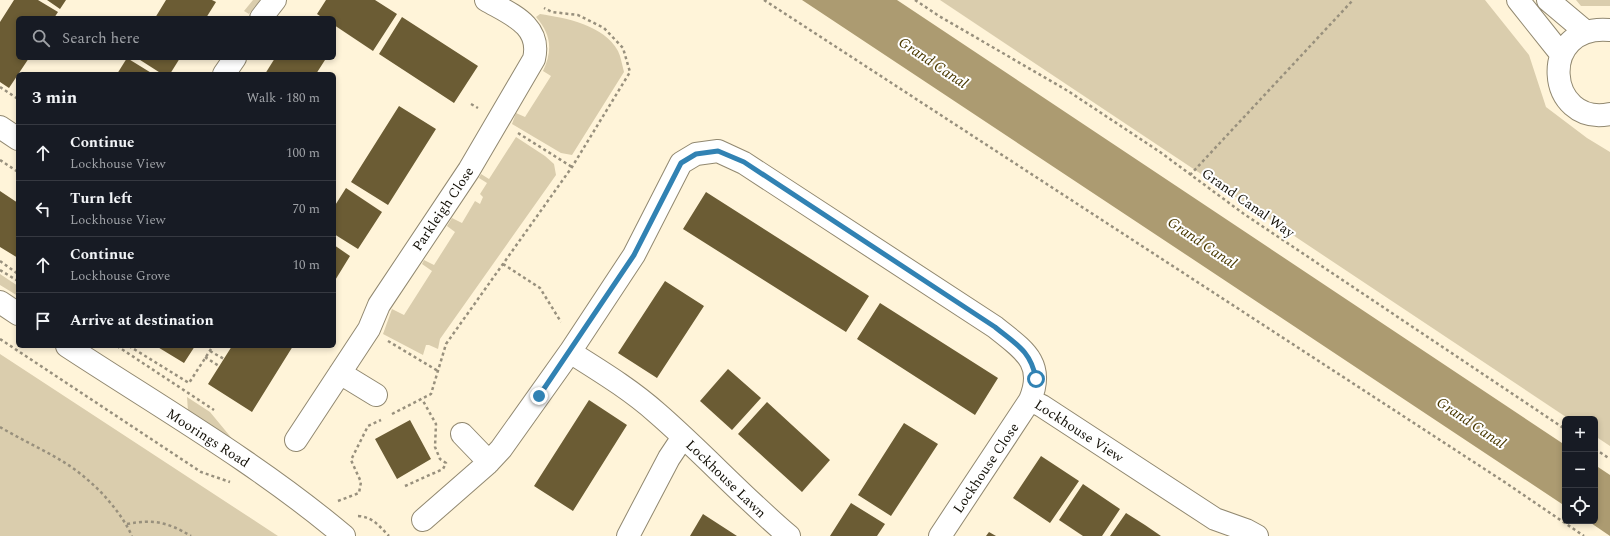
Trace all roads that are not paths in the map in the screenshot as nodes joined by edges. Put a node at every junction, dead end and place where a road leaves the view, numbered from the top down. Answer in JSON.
{"nodes":[{"id":1,"x":275,"y":0,"type":"edge"},
{"id":2,"x":486,"y":0,"type":"edge"},
{"id":3,"x":1518,"y":0,"type":"edge"},
{"id":4,"x":1548,"y":0,"type":"edge"},
{"id":5,"x":263,"y":16,"type":"edge"},
{"id":6,"x":1610,"y":30,"type":"edge"},
{"id":7,"x":1586,"y":32,"type":"junction"},
{"id":8,"x":1561,"y":54,"type":"junction"},
{"id":9,"x":234,"y":60,"type":"edge"},
{"id":10,"x":225,"y":72,"type":"edge"},
{"id":11,"x":1610,"y":114,"type":"edge"},
{"id":12,"x":0,"y":127,"type":"edge"},
{"id":13,"x":16,"y":138,"type":"edge"},
{"id":14,"x":0,"y":302,"type":"edge"},
{"id":15,"x":16,"y":313,"type":"edge"},
{"id":16,"x":574,"y":344,"type":"junction"},
{"id":17,"x":70,"y":348,"type":"edge"},
{"id":18,"x":340,"y":373,"type":"junction"},
{"id":19,"x":376,"y":395,"type":"dead end"},
{"id":20,"x":1030,"y":400,"type":"junction"},
{"id":21,"x":462,"y":434,"type":"dead end"},
{"id":22,"x":683,"y":437,"type":"junction"},
{"id":23,"x":296,"y":440,"type":"dead end"},
{"id":24,"x":489,"y":462,"type":"junction"},
{"id":25,"x":423,"y":520,"type":"dead end"},
{"id":26,"x":344,"y":536,"type":"edge"},
{"id":27,"x":628,"y":536,"type":"edge"},
{"id":28,"x":788,"y":536,"type":"edge"},
{"id":29,"x":940,"y":536,"type":"edge"},
{"id":30,"x":1257,"y":536,"type":"edge"}],
"edges":[{"from":1,"to":5,"type":"street"},
{"from":2,"to":18,"type":"street","name":"Parkleigh Close"},
{"from":3,"to":8,"type":"street"},
{"from":4,"to":7,"type":"street"},
{"from":6,"to":7,"type":"street"},
{"from":7,"to":8,"type":"street"},
{"from":8,"to":11,"type":"street"},
{"from":9,"to":10,"type":"street"},
{"from":12,"to":13,"type":"street"},
{"from":14,"to":15,"type":"street"},
{"from":16,"to":20,"type":"street","name":"Lockhouse View"},
{"from":16,"to":22,"type":"street","name":"Lockhouse Lawn"},
{"from":16,"to":24,"type":"street","name":"Lockhouse View"},
{"from":17,"to":26,"type":"street","name":"Moorings Road"},
{"from":18,"to":19,"type":"street"},
{"from":18,"to":23,"type":"street","name":"Parkleigh Close"},
{"from":20,"to":29,"type":"street","name":"Lockhouse Close"},
{"from":20,"to":30,"type":"street","name":"Lockhouse View"},
{"from":21,"to":24,"type":"street"},
{"from":22,"to":27,"type":"street","name":"Lockhouse Lawn"},
{"from":22,"to":28,"type":"street","name":"Lockhouse Lawn"},
{"from":24,"to":25,"type":"street","name":"Lockhouse View"}]}
